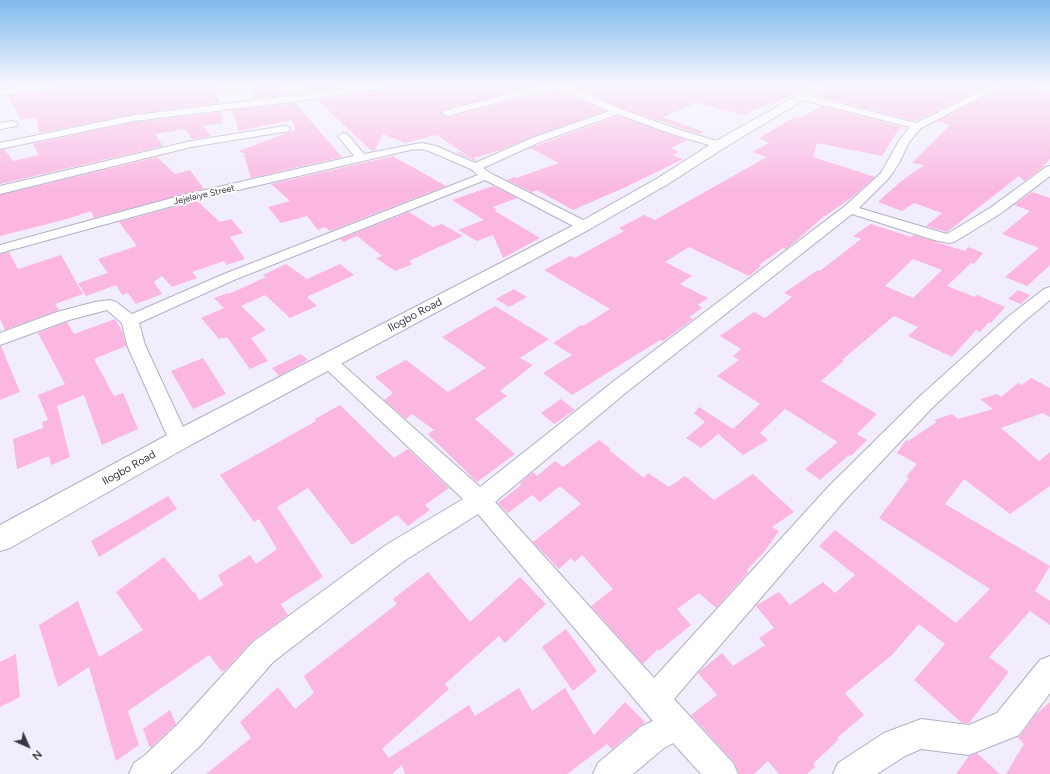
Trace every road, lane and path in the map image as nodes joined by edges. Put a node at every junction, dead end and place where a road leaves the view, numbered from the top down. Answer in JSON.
{"nodes":[{"id":1,"x":124,"y":120,"type":"edge"},
{"id":2,"x":592,"y":120,"type":"edge"},
{"id":3,"x":645,"y":120,"type":"edge"},
{"id":4,"x":762,"y":120,"type":"edge"},
{"id":5,"x":894,"y":120,"type":"edge"},
{"id":6,"x":929,"y":120,"type":"edge"},
{"id":7,"x":13,"y":124,"type":"dead end"},
{"id":8,"x":0,"y":126,"type":"edge"},
{"id":9,"x":917,"y":126,"type":"junction"},
{"id":10,"x":285,"y":129,"type":"dead end"},
{"id":11,"x":343,"y":136,"type":"dead end"},
{"id":12,"x":719,"y":145,"type":"junction"},
{"id":13,"x":0,"y":146,"type":"edge"},
{"id":14,"x":361,"y":158,"type":"junction"},
{"id":15,"x":1050,"y":170,"type":"edge"},
{"id":16,"x":480,"y":172,"type":"junction"},
{"id":17,"x":0,"y":190,"type":"edge"},
{"id":18,"x":850,"y":209,"type":"junction"},
{"id":19,"x":584,"y":226,"type":"junction"},
{"id":20,"x":0,"y":249,"type":"edge"},
{"id":21,"x":1050,"y":292,"type":"edge"},
{"id":22,"x":130,"y":321,"type":"junction"},
{"id":23,"x":0,"y":339,"type":"edge"},
{"id":24,"x":328,"y":361,"type":"junction"},
{"id":25,"x":179,"y":440,"type":"junction"},
{"id":26,"x":480,"y":501,"type":"junction"},
{"id":27,"x":0,"y":539,"type":"edge"},
{"id":28,"x":1050,"y":670,"type":"edge"},
{"id":29,"x":655,"y":701,"type":"junction"},
{"id":30,"x":677,"y":725,"type":"junction"},
{"id":31,"x":145,"y":774,"type":"edge"},
{"id":32,"x":610,"y":774,"type":"edge"},
{"id":33,"x":722,"y":774,"type":"edge"},
{"id":34,"x":849,"y":774,"type":"edge"}],
"edges":[{"from":1,"to":13,"type":"street"},
{"from":2,"to":16,"type":"street"},
{"from":3,"to":12,"type":"street"},
{"from":4,"to":12,"type":"main road","name":"Ilogbo Road"},
{"from":5,"to":9,"type":"street"},
{"from":6,"to":9,"type":"street"},
{"from":7,"to":8,"type":"street"},
{"from":9,"to":18,"type":"street"},
{"from":10,"to":17,"type":"street"},
{"from":11,"to":14,"type":"street"},
{"from":12,"to":19,"type":"main road","name":"Ilogbo Road"},
{"from":14,"to":16,"type":"street","name":"Jejelaiye Street"},
{"from":14,"to":20,"type":"street","name":"Jejelaiye Street"},
{"from":15,"to":18,"type":"street"},
{"from":16,"to":19,"type":"street","name":"Jejelaiye Street"},
{"from":16,"to":22,"type":"street"},
{"from":18,"to":26,"type":"street"},
{"from":19,"to":24,"type":"main road","name":"Ilogbo Road"},
{"from":21,"to":29,"type":"street"},
{"from":22,"to":23,"type":"street"},
{"from":22,"to":25,"type":"street"},
{"from":24,"to":25,"type":"main road","name":"Ilogbo Road"},
{"from":24,"to":26,"type":"street"},
{"from":25,"to":27,"type":"main road","name":"Ilogbo Road"},
{"from":26,"to":29,"type":"street"},
{"from":26,"to":31,"type":"street"},
{"from":28,"to":34,"type":"street"},
{"from":29,"to":30,"type":"street"},
{"from":30,"to":32,"type":"street"},
{"from":30,"to":33,"type":"street"}]}
